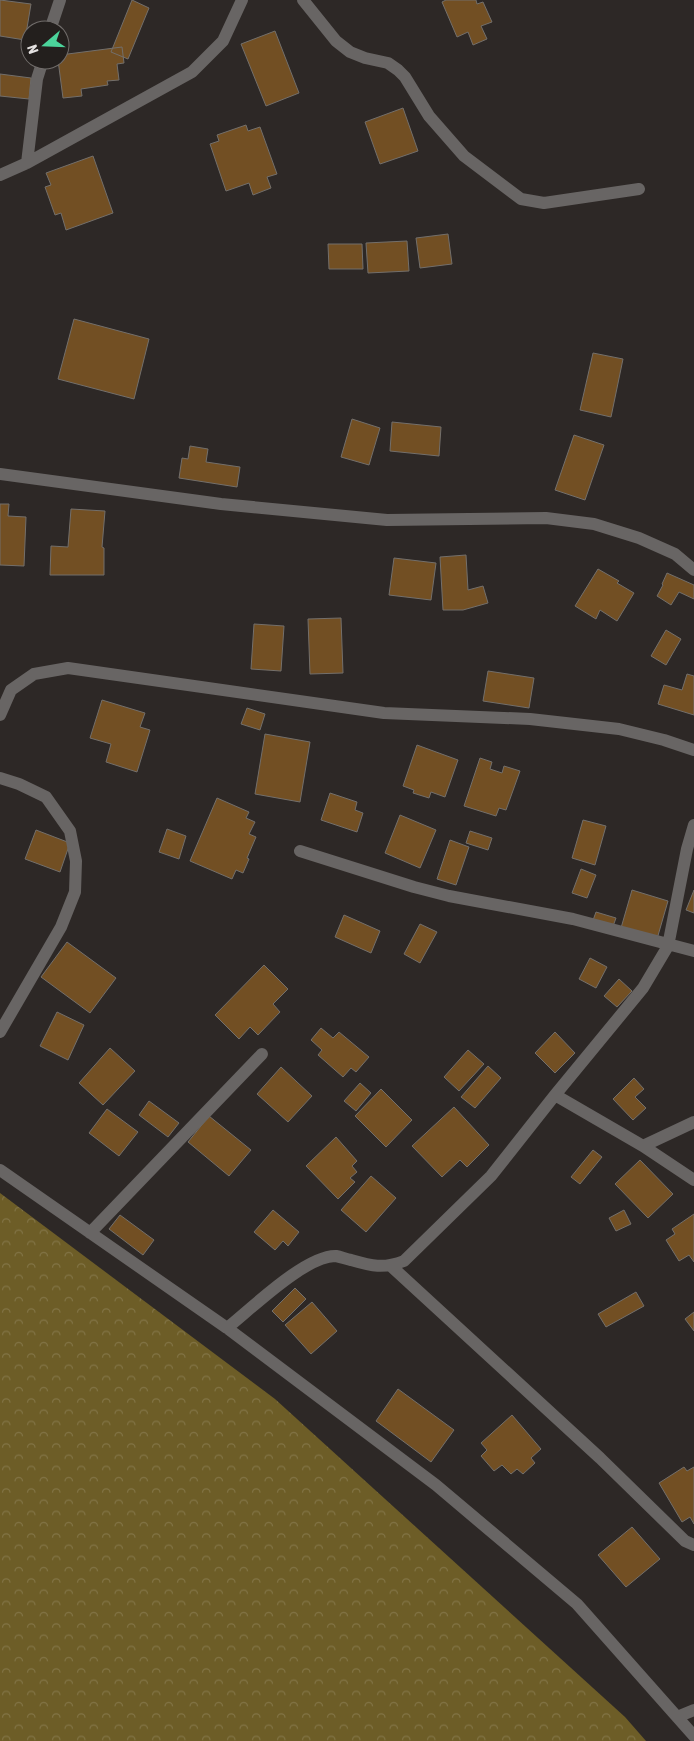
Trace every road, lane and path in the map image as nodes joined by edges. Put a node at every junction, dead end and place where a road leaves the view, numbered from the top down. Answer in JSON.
{"nodes":[{"id":1,"x":60,"y":0,"type":"edge"},
{"id":2,"x":242,"y":0,"type":"edge"},
{"id":3,"x":303,"y":0,"type":"edge"},
{"id":4,"x":53,"y":20,"type":"edge"},
{"id":5,"x":40,"y":70,"type":"edge"},
{"id":6,"x":27,"y":163,"type":"junction"},
{"id":7,"x":0,"y":174,"type":"edge"},
{"id":8,"x":639,"y":189,"type":"dead end"},
{"id":9,"x":0,"y":474,"type":"edge"},
{"id":10,"x":694,"y":570,"type":"edge"},
{"id":11,"x":0,"y":715,"type":"edge"},
{"id":12,"x":694,"y":750,"type":"edge"},
{"id":13,"x":0,"y":778,"type":"edge"},
{"id":14,"x":694,"y":824,"type":"edge"},
{"id":15,"x":300,"y":851,"type":"dead end"},
{"id":16,"x":668,"y":946,"type":"junction"},
{"id":17,"x":694,"y":951,"type":"edge"},
{"id":18,"x":0,"y":1032,"type":"edge"},
{"id":19,"x":262,"y":1054,"type":"dead end"},
{"id":20,"x":555,"y":1095,"type":"junction"},
{"id":21,"x":694,"y":1122,"type":"edge"},
{"id":22,"x":643,"y":1146,"type":"junction"},
{"id":23,"x":0,"y":1170,"type":"edge"},
{"id":24,"x":694,"y":1180,"type":"edge"},
{"id":25,"x":90,"y":1233,"type":"junction"},
{"id":26,"x":391,"y":1266,"type":"junction"},
{"id":27,"x":227,"y":1328,"type":"junction"},
{"id":28,"x":694,"y":1545,"type":"edge"},
{"id":29,"x":694,"y":1710,"type":"edge"},
{"id":30,"x":677,"y":1717,"type":"junction"},
{"id":31,"x":694,"y":1736,"type":"edge"}],
"edges":[{"from":1,"to":4,"type":"street"},
{"from":2,"to":6,"type":"street"},
{"from":3,"to":8,"type":"street"},
{"from":5,"to":6,"type":"street"},
{"from":6,"to":7,"type":"street"},
{"from":9,"to":10,"type":"street"},
{"from":11,"to":12,"type":"street"},
{"from":13,"to":18,"type":"street"},
{"from":14,"to":16,"type":"street"},
{"from":15,"to":16,"type":"street"},
{"from":16,"to":17,"type":"street"},
{"from":16,"to":20,"type":"street"},
{"from":19,"to":25,"type":"street"},
{"from":20,"to":22,"type":"street"},
{"from":20,"to":26,"type":"street"},
{"from":21,"to":22,"type":"street"},
{"from":22,"to":24,"type":"street"},
{"from":23,"to":25,"type":"street"},
{"from":25,"to":27,"type":"street"},
{"from":26,"to":27,"type":"street"},
{"from":26,"to":28,"type":"street"},
{"from":27,"to":30,"type":"street"},
{"from":29,"to":30,"type":"street"},
{"from":30,"to":31,"type":"street"}]}
